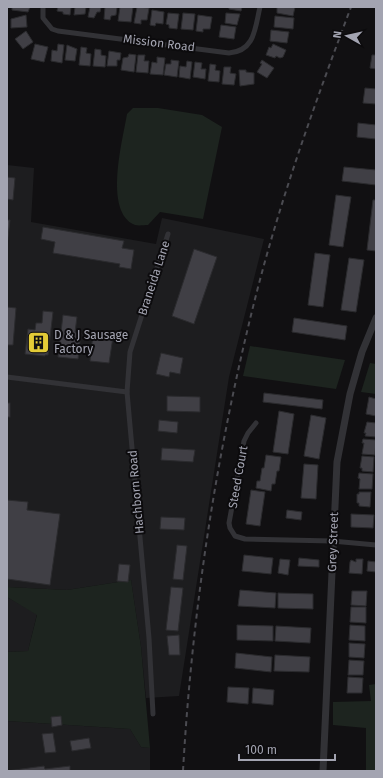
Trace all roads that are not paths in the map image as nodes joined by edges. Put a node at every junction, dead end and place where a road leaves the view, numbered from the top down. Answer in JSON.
{"nodes":[{"id":1,"x":43,"y":7,"type":"edge"},
{"id":2,"x":260,"y":7,"type":"edge"},
{"id":3,"x":168,"y":234,"type":"dead end"},
{"id":4,"x":376,"y":318,"type":"edge"},
{"id":5,"x":7,"y":377,"type":"edge"},
{"id":6,"x":127,"y":392,"type":"junction"},
{"id":7,"x":256,"y":423,"type":"dead end"},
{"id":8,"x":332,"y":541,"type":"junction"},
{"id":9,"x":376,"y":545,"type":"edge"},
{"id":10,"x":153,"y":714,"type":"dead end"},
{"id":11,"x":323,"y":771,"type":"edge"}],
"edges":[{"from":1,"to":2,"type":"street","name":"Mission Road"},
{"from":3,"to":6,"type":"street","name":"Braneida Lane"},
{"from":4,"to":8,"type":"street","name":"Grey Street"},
{"from":5,"to":6,"type":"street"},
{"from":6,"to":10,"type":"street","name":"Hachborn Road"},
{"from":7,"to":8,"type":"street","name":"Steed Court"},
{"from":8,"to":9,"type":"street"},
{"from":8,"to":11,"type":"street","name":"Grey Street"}]}
